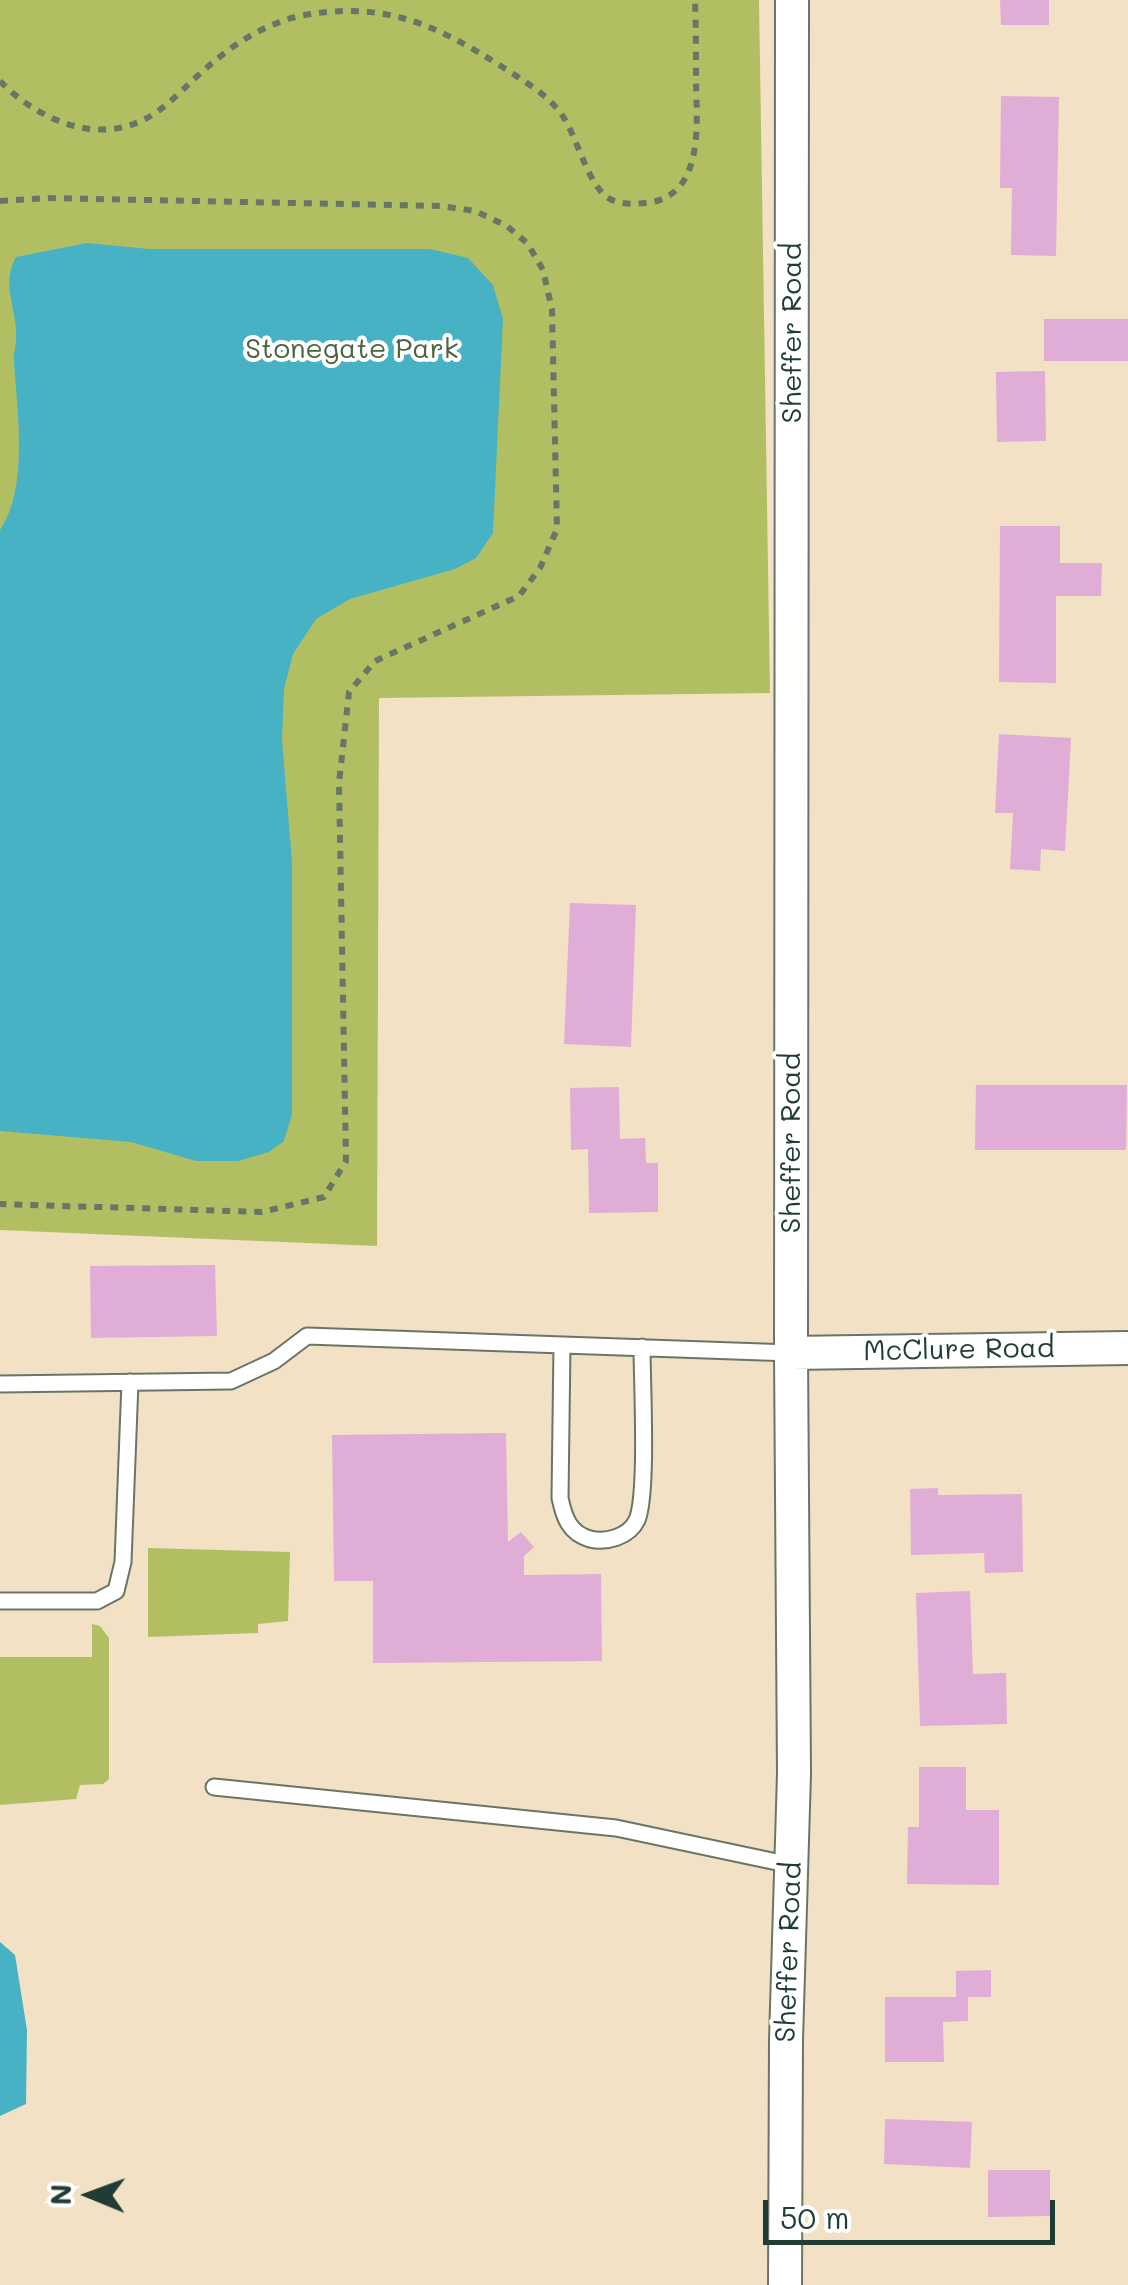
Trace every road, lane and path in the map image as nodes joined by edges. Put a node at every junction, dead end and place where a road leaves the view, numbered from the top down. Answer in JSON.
{"nodes":[{"id":1,"x":695,"y":0,"type":"edge"},
{"id":2,"x":792,"y":0,"type":"edge"},
{"id":3,"x":0,"y":81,"type":"edge"},
{"id":4,"x":0,"y":201,"type":"edge"},
{"id":5,"x":0,"y":1204,"type":"edge"},
{"id":6,"x":562,"y":1345,"type":"junction"},
{"id":7,"x":642,"y":1348,"type":"junction"},
{"id":8,"x":1128,"y":1348,"type":"edge"},
{"id":9,"x":791,"y":1352,"type":"junction"},
{"id":10,"x":130,"y":1382,"type":"junction"},
{"id":11,"x":0,"y":1384,"type":"edge"},
{"id":12,"x":0,"y":1601,"type":"edge"},
{"id":13,"x":214,"y":1787,"type":"dead end"},
{"id":14,"x":792,"y":1866,"type":"junction"},
{"id":15,"x":785,"y":2285,"type":"edge"}],
"edges":[{"from":1,"to":3,"type":"path"},
{"from":2,"to":9,"type":"street","name":"Sheffer Road"},
{"from":4,"to":5,"type":"path"},
{"from":6,"to":7,"type":"lane"},
{"from":6,"to":7,"type":"lane"},
{"from":6,"to":10,"type":"lane"},
{"from":7,"to":9,"type":"lane"},
{"from":8,"to":9,"type":"street","name":"McClure Road"},
{"from":9,"to":14,"type":"street","name":"Sheffer Road"},
{"from":10,"to":11,"type":"lane"},
{"from":10,"to":12,"type":"lane"},
{"from":13,"to":14,"type":"lane"},
{"from":14,"to":15,"type":"street","name":"Sheffer Road"}]}
